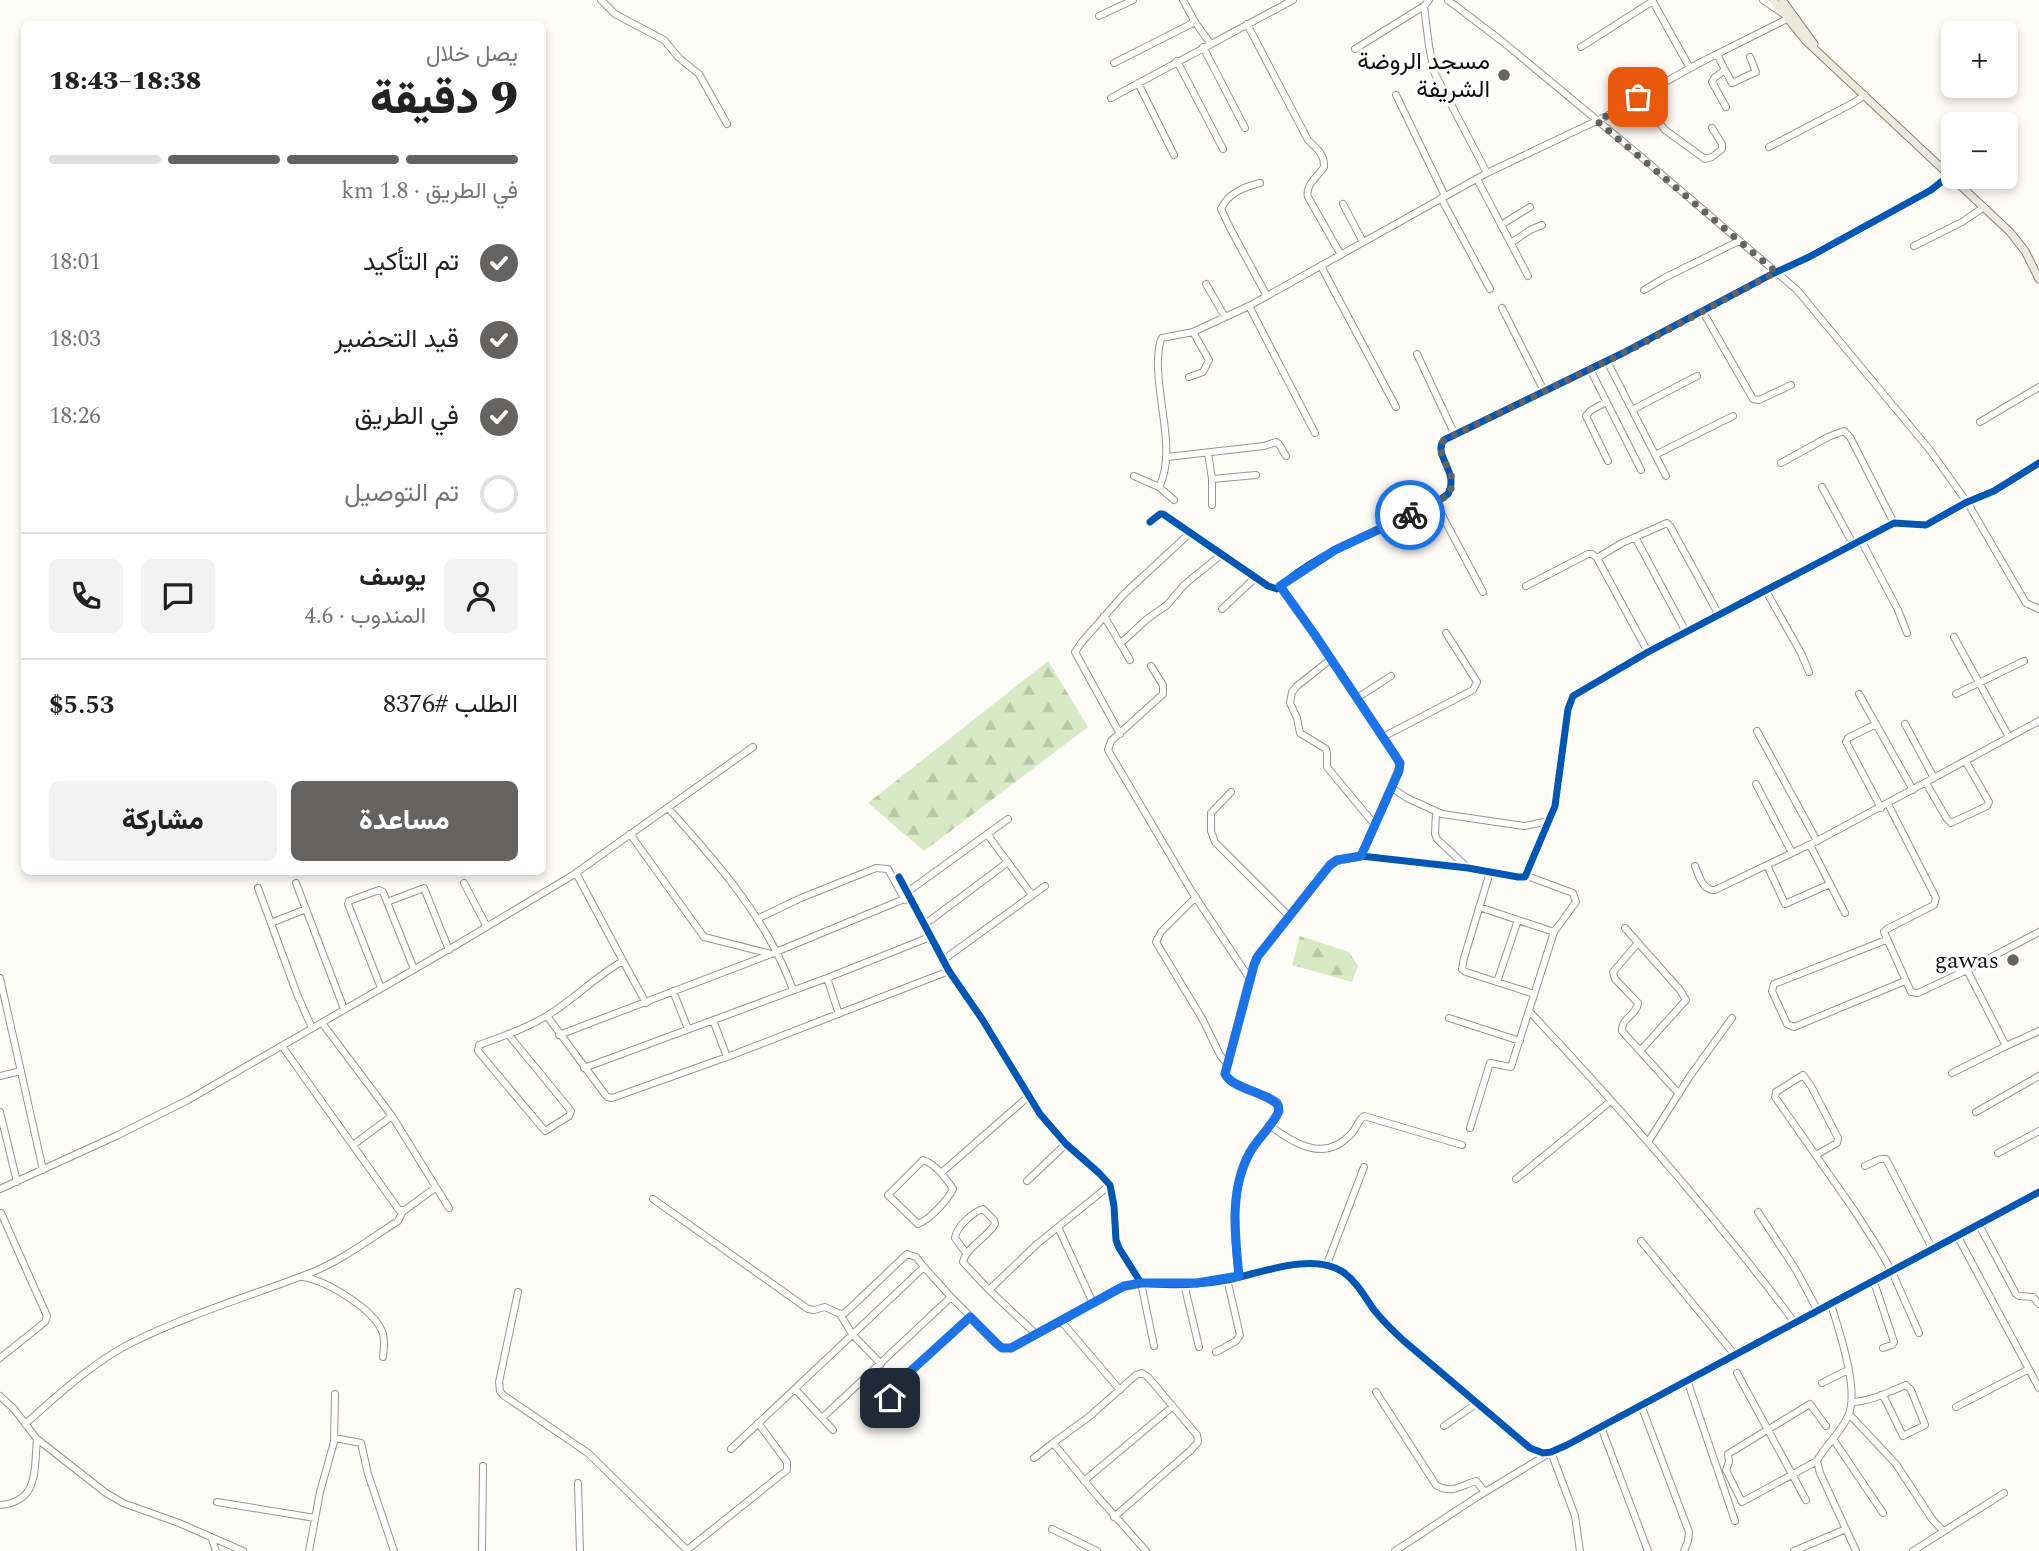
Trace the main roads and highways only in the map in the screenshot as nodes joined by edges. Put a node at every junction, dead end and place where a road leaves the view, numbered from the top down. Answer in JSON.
{"nodes":[{"id":1,"x":1773,"y":0,"type":"edge"},
{"id":2,"x":1782,"y":0,"type":"edge"},
{"id":3,"x":1818,"y":51,"type":"junction"},
{"id":4,"x":2039,"y":279,"type":"edge"}],
"edges":[{"from":1,"to":3,"type":"main road"},
{"from":2,"to":3,"type":"main road"},
{"from":3,"to":4,"type":"main road"}]}
